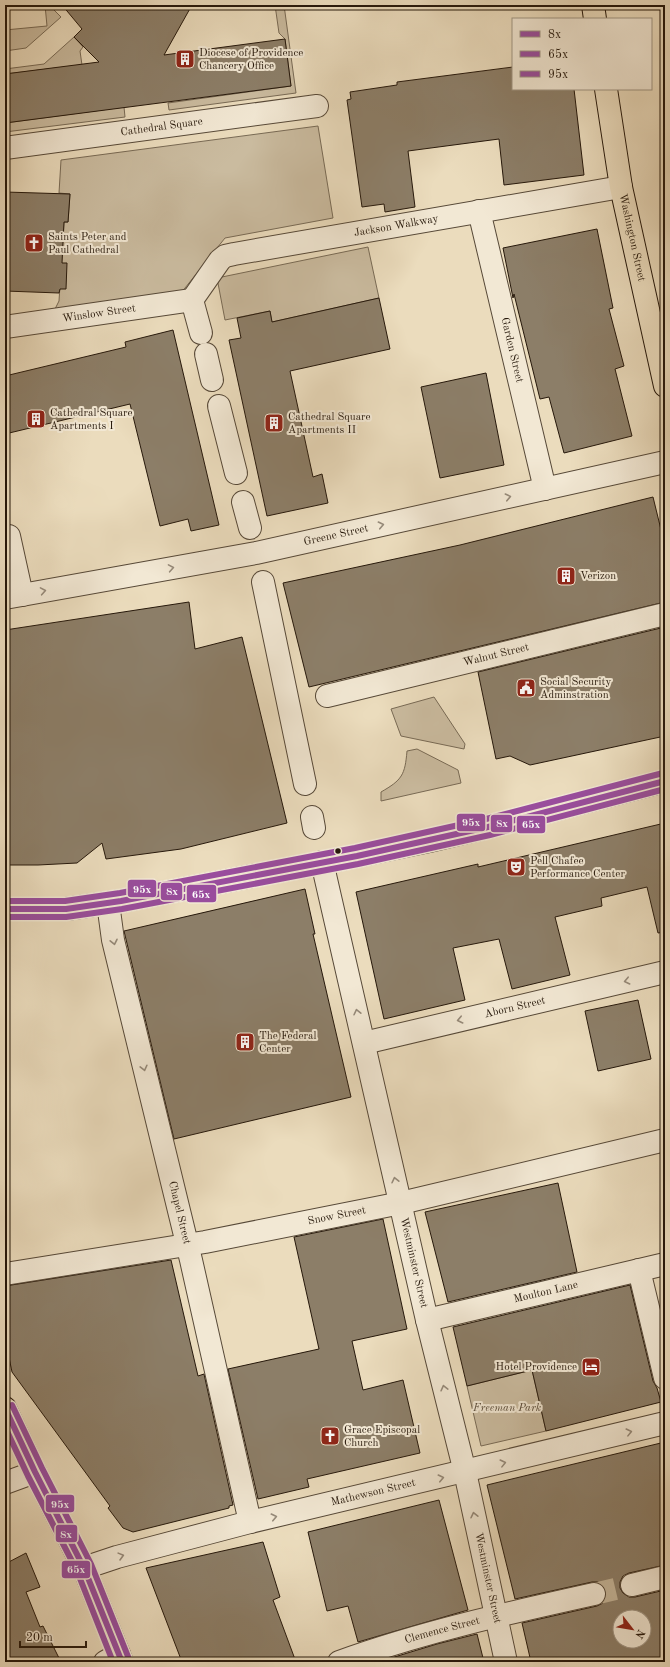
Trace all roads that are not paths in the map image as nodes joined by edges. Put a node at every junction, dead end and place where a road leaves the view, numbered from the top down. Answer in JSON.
{"nodes":[{"id":1,"x":593,"y":5,"type":"edge"},
{"id":2,"x":595,"y":18,"type":"edge"},
{"id":3,"x":606,"y":90,"type":"edge"},
{"id":4,"x":317,"y":106,"type":"dead end"},
{"id":5,"x":5,"y":148,"type":"edge"},
{"id":6,"x":621,"y":187,"type":"junction"},
{"id":7,"x":479,"y":211,"type":"junction"},
{"id":8,"x":192,"y":300,"type":"junction"},
{"id":9,"x":5,"y":328,"type":"edge"},
{"id":10,"x":212,"y":380,"type":"dead end"},
{"id":11,"x":665,"y":386,"type":"edge"},
{"id":12,"x":219,"y":406,"type":"dead end"},
{"id":13,"x":665,"y":462,"type":"edge"},
{"id":14,"x":236,"y":473,"type":"dead end"},
{"id":15,"x":545,"y":489,"type":"junction"},
{"id":16,"x":243,"y":502,"type":"dead end"},
{"id":17,"x":250,"y":528,"type":"dead end"},
{"id":18,"x":9,"y":536,"type":"dead end"},
{"id":19,"x":263,"y":582,"type":"dead end"},
{"id":20,"x":14,"y":597,"type":"edge"},
{"id":21,"x":665,"y":614,"type":"edge"},
{"id":22,"x":327,"y":696,"type":"dead end"},
{"id":23,"x":665,"y":781,"type":"edge"},
{"id":24,"x":305,"y":784,"type":"dead end"},
{"id":25,"x":322,"y":862,"type":"junction"},
{"id":26,"x":108,"y":903,"type":"junction"},
{"id":27,"x":5,"y":909,"type":"edge"},
{"id":28,"x":665,"y":972,"type":"edge"},
{"id":29,"x":364,"y":1043,"type":"junction"},
{"id":30,"x":665,"y":1140,"type":"edge"},
{"id":31,"x":401,"y":1203,"type":"junction"},
{"id":32,"x":187,"y":1245,"type":"junction"},
{"id":33,"x":665,"y":1264,"type":"edge"},
{"id":34,"x":639,"y":1270,"type":"junction"},
{"id":35,"x":5,"y":1274,"type":"edge"},
{"id":36,"x":427,"y":1320,"type":"junction"},
{"id":37,"x":665,"y":1378,"type":"edge"},
{"id":38,"x":5,"y":1408,"type":"edge"},
{"id":39,"x":665,"y":1423,"type":"edge"},
{"id":40,"x":35,"y":1472,"type":"junction"},
{"id":41,"x":465,"y":1472,"type":"junction"},
{"id":42,"x":5,"y":1483,"type":"edge"},
{"id":43,"x":250,"y":1522,"type":"junction"},
{"id":44,"x":84,"y":1568,"type":"junction"},
{"id":45,"x":665,"y":1577,"type":"edge"},
{"id":46,"x":632,"y":1585,"type":"tunnel mouth"},
{"id":47,"x":594,"y":1594,"type":"tunnel mouth"},
{"id":48,"x":497,"y":1616,"type":"junction"},
{"id":49,"x":116,"y":1659,"type":"edge"},
{"id":50,"x":339,"y":1662,"type":"edge"},
{"id":51,"x":506,"y":1662,"type":"edge"}],
"edges":[{"from":1,"to":2,"type":"main road"},
{"from":3,"to":6,"type":"main road","name":"Washington Street"},
{"from":4,"to":5,"type":"street","name":"Cathedral Square"},
{"from":6,"to":7,"type":"street","name":"Jackson Walkway"},
{"from":6,"to":11,"type":"main road","name":"Washington Street"},
{"from":7,"to":8,"type":"street","name":"Jackson Walkway"},
{"from":7,"to":15,"type":"street","name":"Garden Street"},
{"from":8,"to":9,"type":"street","name":"Winslow Street"},
{"from":8,"to":10,"type":"street"},
{"from":12,"to":14,"type":"street"},
{"from":13,"to":15,"type":"street","name":"Greene Street"},
{"from":20,"to":15,"type":"street","name":"Greene Street","one_way":true},
{"from":16,"to":17,"type":"street"},
{"from":18,"to":20,"type":"street"},
{"from":19,"to":24,"type":"street"},
{"from":21,"to":22,"type":"street","name":"Walnut Street"},
{"from":23,"to":25,"type":"main road"},
{"from":25,"to":26,"type":"main road"},
{"from":29,"to":25,"type":"street","name":"Westminster Street","one_way":true},
{"from":26,"to":27,"type":"main road"},
{"from":26,"to":32,"type":"street","name":"Chapel Street","one_way":true},
{"from":28,"to":29,"type":"street","name":"Aborn Street","one_way":true},
{"from":31,"to":29,"type":"street","name":"Westminster Street","one_way":true},
{"from":30,"to":31,"type":"street","name":"Snow Street"},
{"from":31,"to":32,"type":"street","name":"Snow Street"},
{"from":31,"to":36,"type":"street","name":"Westminster Street"},
{"from":32,"to":35,"type":"street","name":"Snow Street"},
{"from":32,"to":43,"type":"street","name":"Chapel Street"},
{"from":33,"to":34,"type":"street","name":"Moulton Lane"},
{"from":34,"to":36,"type":"street","name":"Moulton Lane"},
{"from":34,"to":37,"type":"street"},
{"from":41,"to":36,"type":"street","name":"Westminster Street","one_way":true},
{"from":38,"to":40,"type":"main road"},
{"from":41,"to":39,"type":"street","name":"Mathewson Street","one_way":true},
{"from":40,"to":42,"type":"street"},
{"from":40,"to":44,"type":"main road"},
{"from":43,"to":41,"type":"street","name":"Mathewson Street","one_way":true},
{"from":48,"to":41,"type":"street","name":"Westminster Street","one_way":true},
{"from":44,"to":43,"type":"street","name":"Mathewson Street","one_way":true},
{"from":44,"to":49,"type":"main road"},
{"from":45,"to":46,"type":"street"},
{"from":47,"to":48,"type":"street","name":"Clemence Street"},
{"from":48,"to":50,"type":"street","name":"Clemence Street"},
{"from":48,"to":51,"type":"street","name":"Westminster Street"}]}
